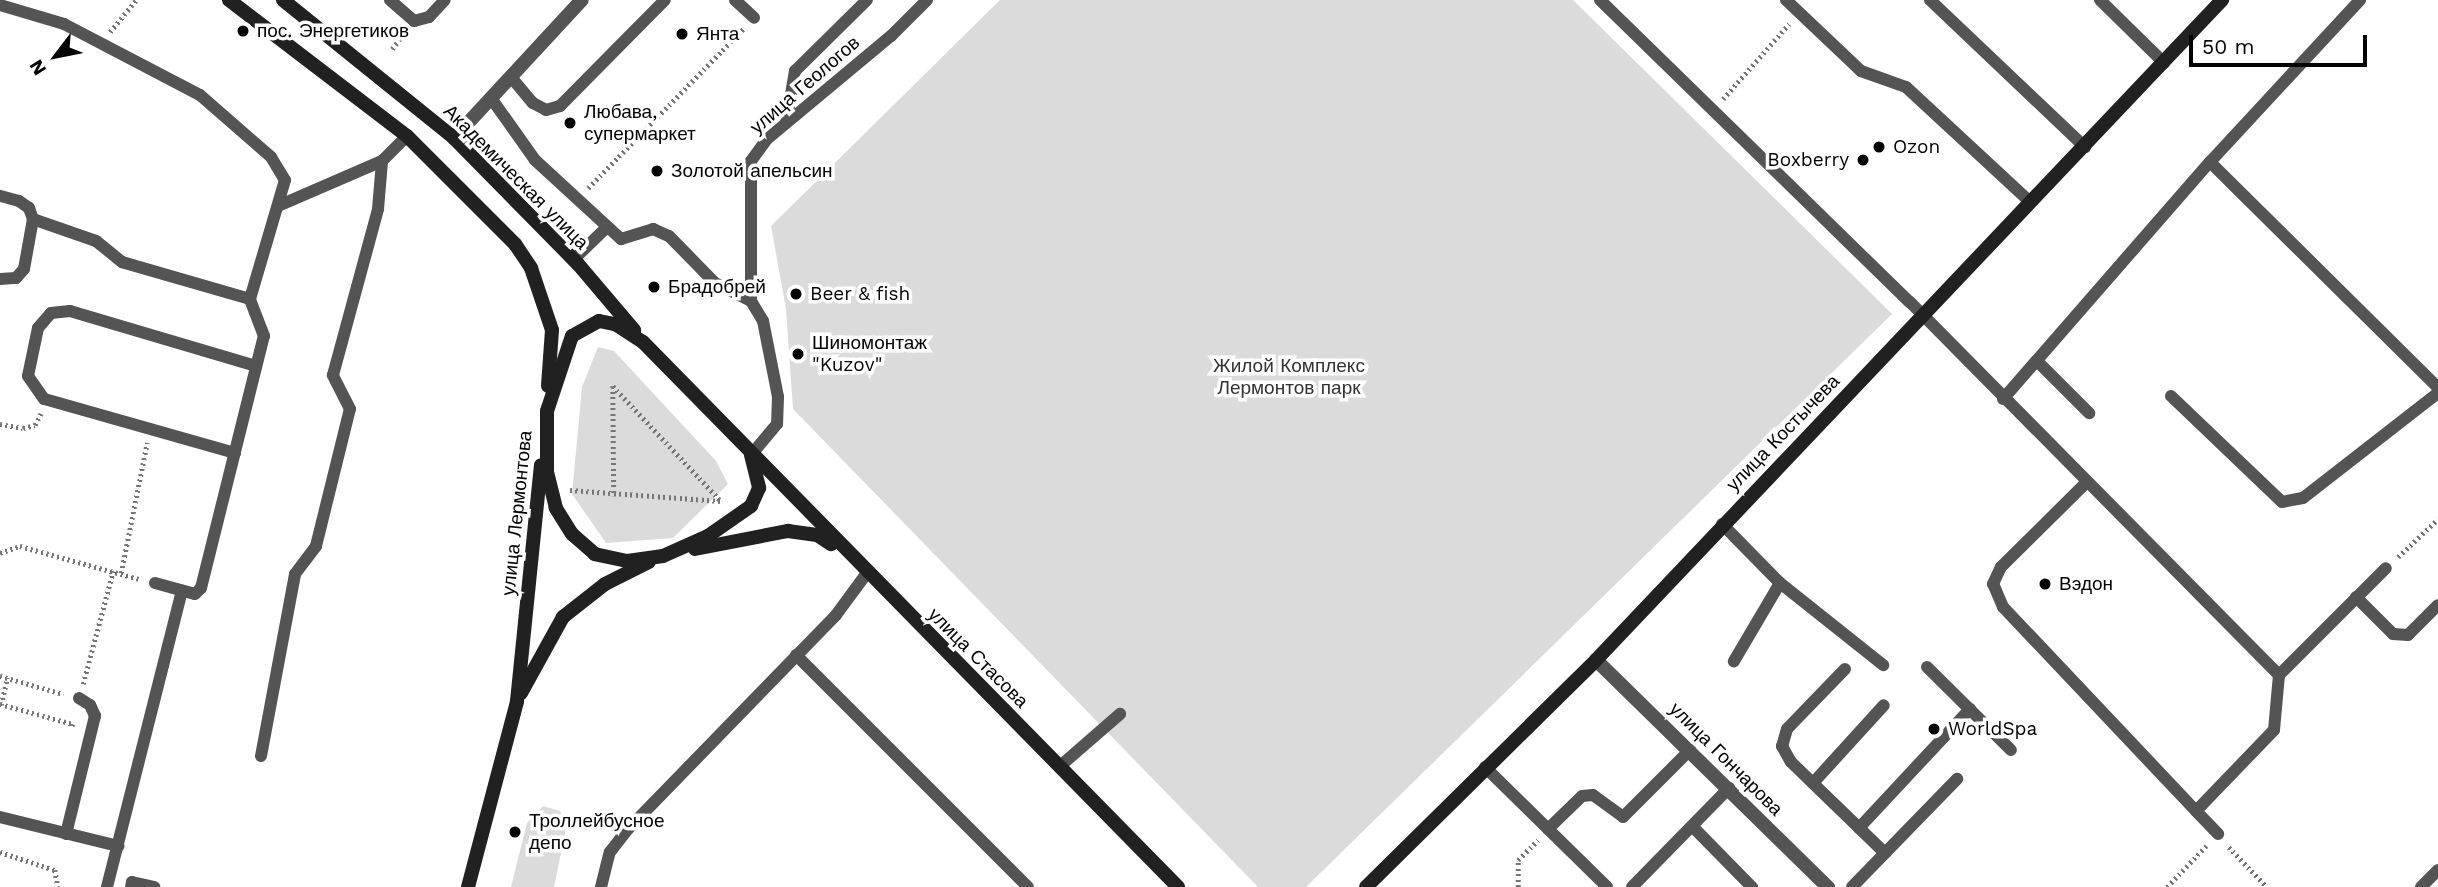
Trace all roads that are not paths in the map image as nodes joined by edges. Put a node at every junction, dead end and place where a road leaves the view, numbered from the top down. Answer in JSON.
{"nodes":[{"id":1,"x":229,"y":0,"type":"edge"},
{"id":2,"x":390,"y":0,"type":"edge"},
{"id":3,"x":445,"y":0,"type":"edge"},
{"id":4,"x":582,"y":0,"type":"edge"},
{"id":5,"x":665,"y":0,"type":"edge"},
{"id":6,"x":735,"y":0,"type":"edge"},
{"id":7,"x":867,"y":0,"type":"edge"},
{"id":8,"x":928,"y":0,"type":"edge"},
{"id":9,"x":1600,"y":0,"type":"edge"},
{"id":10,"x":1786,"y":0,"type":"edge"},
{"id":11,"x":1930,"y":0,"type":"edge"},
{"id":12,"x":2099,"y":0,"type":"edge"},
{"id":13,"x":2221,"y":0,"type":"edge"},
{"id":14,"x":2360,"y":0,"type":"edge"},
{"id":15,"x":286,"y":1,"type":"edge"},
{"id":16,"x":0,"y":5,"type":"edge"},
{"id":17,"x":754,"y":18,"type":"road end"},
{"id":18,"x":2164,"y":63,"type":"junction"},
{"id":19,"x":511,"y":77,"type":"junction"},
{"id":20,"x":491,"y":98,"type":"junction"},
{"id":21,"x":786,"y":123,"type":"junction"},
{"id":22,"x":407,"y":136,"type":"junction"},
{"id":23,"x":454,"y":138,"type":"junction"},
{"id":24,"x":2085,"y":147,"type":"junction"},
{"id":25,"x":382,"y":162,"type":"junction"},
{"id":26,"x":2210,"y":162,"type":"junction"},
{"id":27,"x":0,"y":196,"type":"edge"},
{"id":28,"x":2029,"y":201,"type":"junction"},
{"id":29,"x":278,"y":206,"type":"junction"},
{"id":30,"x":33,"y":219,"type":"junction"},
{"id":31,"x":607,"y":227,"type":"junction"},
{"id":32,"x":573,"y":260,"type":"junction"},
{"id":33,"x":0,"y":279,"type":"edge"},
{"id":34,"x":250,"y":299,"type":"junction"},
{"id":35,"x":751,"y":302,"type":"junction"},
{"id":36,"x":1922,"y":315,"type":"junction"},
{"id":37,"x":643,"y":342,"type":"junction"},
{"id":38,"x":2037,"y":361,"type":"junction"},
{"id":39,"x":257,"y":366,"type":"junction"},
{"id":40,"x":2438,"y":391,"type":"edge"},
{"id":41,"x":2171,"y":396,"type":"dead end"},
{"id":42,"x":2003,"y":399,"type":"junction"},
{"id":43,"x":547,"y":411,"type":"junction"},
{"id":44,"x":2089,"y":413,"type":"dead end"},
{"id":45,"x":235,"y":453,"type":"junction"},
{"id":46,"x":751,"y":455,"type":"junction"},
{"id":47,"x":2086,"y":483,"type":"junction"},
{"id":48,"x":1722,"y":524,"type":"junction"},
{"id":49,"x":663,"y":556,"type":"junction"},
{"id":50,"x":855,"y":560,"type":"junction"},
{"id":51,"x":2386,"y":568,"type":"road end"},
{"id":52,"x":867,"y":573,"type":"junction"},
{"id":53,"x":155,"y":583,"type":"road end"},
{"id":54,"x":1780,"y":583,"type":"junction"},
{"id":55,"x":182,"y":591,"type":"junction"},
{"id":56,"x":2356,"y":597,"type":"junction"},
{"id":57,"x":2438,"y":605,"type":"edge"},
{"id":58,"x":796,"y":655,"type":"junction"},
{"id":59,"x":1596,"y":660,"type":"junction"},
{"id":60,"x":1734,"y":661,"type":"dead end"},
{"id":61,"x":1883,"y":665,"type":"dead end"},
{"id":62,"x":1927,"y":667,"type":"dead end"},
{"id":63,"x":1844,"y":669,"type":"dead end"},
{"id":64,"x":2279,"y":675,"type":"junction"},
{"id":65,"x":79,"y":698,"type":"road end"},
{"id":66,"x":516,"y":701,"type":"junction"},
{"id":67,"x":1884,"y":705,"type":"dead end"},
{"id":68,"x":1969,"y":709,"type":"junction"},
{"id":69,"x":1120,"y":714,"type":"dead end"},
{"id":70,"x":1690,"y":750,"type":"junction"},
{"id":71,"x":2011,"y":750,"type":"dead end"},
{"id":72,"x":261,"y":756,"type":"dead end"},
{"id":73,"x":1059,"y":767,"type":"junction"},
{"id":74,"x":1485,"y":767,"type":"junction"},
{"id":75,"x":1956,"y":779,"type":"dead end"},
{"id":76,"x":1813,"y":783,"type":"junction"},
{"id":77,"x":1728,"y":788,"type":"junction"},
{"id":78,"x":2196,"y":811,"type":"junction"},
{"id":79,"x":0,"y":817,"type":"edge"},
{"id":80,"x":1692,"y":826,"type":"junction"},
{"id":81,"x":1858,"y":828,"type":"junction"},
{"id":82,"x":1548,"y":829,"type":"junction"},
{"id":83,"x":66,"y":834,"type":"junction"},
{"id":84,"x":2218,"y":834,"type":"road end"},
{"id":85,"x":118,"y":846,"type":"junction"},
{"id":86,"x":1885,"y":853,"type":"junction"},
{"id":87,"x":2438,"y":870,"type":"edge"},
{"id":88,"x":107,"y":887,"type":"edge"},
{"id":89,"x":131,"y":887,"type":"edge"},
{"id":90,"x":154,"y":887,"type":"edge"},
{"id":91,"x":468,"y":887,"type":"edge"},
{"id":92,"x":601,"y":887,"type":"edge"},
{"id":93,"x":1028,"y":887,"type":"edge"},
{"id":94,"x":1178,"y":887,"type":"edge"},
{"id":95,"x":1366,"y":887,"type":"edge"},
{"id":96,"x":1607,"y":887,"type":"edge"},
{"id":97,"x":1632,"y":887,"type":"edge"},
{"id":98,"x":1752,"y":887,"type":"edge"},
{"id":99,"x":1828,"y":887,"type":"edge"},
{"id":100,"x":1852,"y":887,"type":"edge"},
{"id":101,"x":2421,"y":887,"type":"edge"}],
"edges":[{"from":1,"to":22,"type":"main road"},
{"from":2,"to":3,"type":"lane"},
{"from":4,"to":19,"type":"street"},
{"from":5,"to":19,"type":"lane"},
{"from":6,"to":17,"type":"lane"},
{"from":7,"to":21,"type":"lane"},
{"from":8,"to":21,"type":"lane","name":"улица Геологов"},
{"from":9,"to":36,"type":"lane"},
{"from":10,"to":28,"type":"lane"},
{"from":11,"to":24,"type":"lane"},
{"from":12,"to":18,"type":"lane"},
{"from":13,"to":18,"type":"main road","name":"улица Костычева"},
{"from":14,"to":26,"type":"lane"},
{"from":15,"to":23,"type":"main road","name":"Академическая улица"},
{"from":16,"to":29,"type":"lane"},
{"from":18,"to":24,"type":"main road","name":"улица Костычева"},
{"from":19,"to":20,"type":"street"},
{"from":20,"to":23,"type":"street"},
{"from":20,"to":31,"type":"lane"},
{"from":21,"to":35,"type":"lane","name":"улица Геологов"},
{"from":22,"to":25,"type":"lane"},
{"from":22,"to":43,"type":"main road","name":"улица Лермонтова"},
{"from":23,"to":32,"type":"main road","name":"Академическая улица"},
{"from":24,"to":28,"type":"main road","name":"улица Костычева"},
{"from":25,"to":29,"type":"lane"},
{"from":25,"to":72,"type":"lane"},
{"from":26,"to":38,"type":"lane"},
{"from":26,"to":40,"type":"lane"},
{"from":27,"to":30,"type":"lane"},
{"from":28,"to":36,"type":"main road","name":"улица Костычева"},
{"from":29,"to":34,"type":"lane"},
{"from":30,"to":33,"type":"lane"},
{"from":30,"to":34,"type":"lane"},
{"from":31,"to":32,"type":"lane"},
{"from":31,"to":35,"type":"lane"},
{"from":32,"to":37,"type":"main road","name":"Академическая улица"},
{"from":34,"to":39,"type":"lane"},
{"from":35,"to":46,"type":"lane"},
{"from":36,"to":42,"type":"lane"},
{"from":36,"to":48,"type":"main road","name":"улица Костычева"},
{"from":37,"to":43,"type":"main road"},
{"from":37,"to":46,"type":"main road","name":"улица Стасова"},
{"from":38,"to":42,"type":"lane"},
{"from":38,"to":44,"type":"lane"},
{"from":39,"to":45,"type":"lane"},
{"from":39,"to":45,"type":"lane"},
{"from":40,"to":41,"type":"lane"},
{"from":42,"to":47,"type":"lane"},
{"from":43,"to":49,"type":"main road"},
{"from":43,"to":66,"type":"main road","name":"улица Лермонтова"},
{"from":45,"to":55,"type":"lane"},
{"from":46,"to":49,"type":"main road"},
{"from":46,"to":50,"type":"main road","name":"улица Стасова"},
{"from":47,"to":64,"type":"lane"},
{"from":47,"to":78,"type":"lane"},
{"from":48,"to":54,"type":"lane"},
{"from":48,"to":59,"type":"main road","name":"улица Костычева"},
{"from":49,"to":50,"type":"main road","name":"улица Лермонтова"},
{"from":49,"to":66,"type":"main road","name":"улица Лермонтова"},
{"from":50,"to":52,"type":"main road","name":"улица Стасова"},
{"from":51,"to":56,"type":"lane"},
{"from":52,"to":58,"type":"lane"},
{"from":52,"to":73,"type":"main road","name":"улица Стасова"},
{"from":53,"to":55,"type":"lane"},
{"from":54,"to":60,"type":"lane"},
{"from":54,"to":61,"type":"lane"},
{"from":55,"to":85,"type":"lane"},
{"from":56,"to":57,"type":"lane"},
{"from":56,"to":64,"type":"lane"},
{"from":58,"to":92,"type":"lane"},
{"from":58,"to":93,"type":"lane"},
{"from":59,"to":70,"type":"street","name":"улица Гончарова"},
{"from":59,"to":74,"type":"main road","name":"улица Костычева"},
{"from":62,"to":68,"type":"lane"},
{"from":63,"to":76,"type":"lane"},
{"from":64,"to":78,"type":"lane"},
{"from":65,"to":83,"type":"lane"},
{"from":66,"to":91,"type":"main road","name":"улица Лермонтова"},
{"from":67,"to":76,"type":"lane"},
{"from":68,"to":71,"type":"lane"},
{"from":68,"to":81,"type":"lane"},
{"from":69,"to":73,"type":"lane"},
{"from":70,"to":77,"type":"street","name":"улица Гончарова"},
{"from":70,"to":82,"type":"lane"},
{"from":73,"to":94,"type":"main road","name":"улица Стасова"},
{"from":74,"to":82,"type":"lane"},
{"from":74,"to":95,"type":"main road","name":"улица Костычева"},
{"from":75,"to":86,"type":"lane"},
{"from":76,"to":81,"type":"lane"},
{"from":77,"to":80,"type":"lane"},
{"from":77,"to":99,"type":"street","name":"улица Гончарова"},
{"from":78,"to":84,"type":"lane"},
{"from":79,"to":83,"type":"lane"},
{"from":80,"to":97,"type":"lane"},
{"from":80,"to":98,"type":"lane"},
{"from":81,"to":86,"type":"lane"},
{"from":82,"to":96,"type":"lane"},
{"from":83,"to":85,"type":"lane"},
{"from":85,"to":88,"type":"lane"},
{"from":86,"to":100,"type":"lane"},
{"from":87,"to":101,"type":"lane"},
{"from":89,"to":90,"type":"lane"}]}
